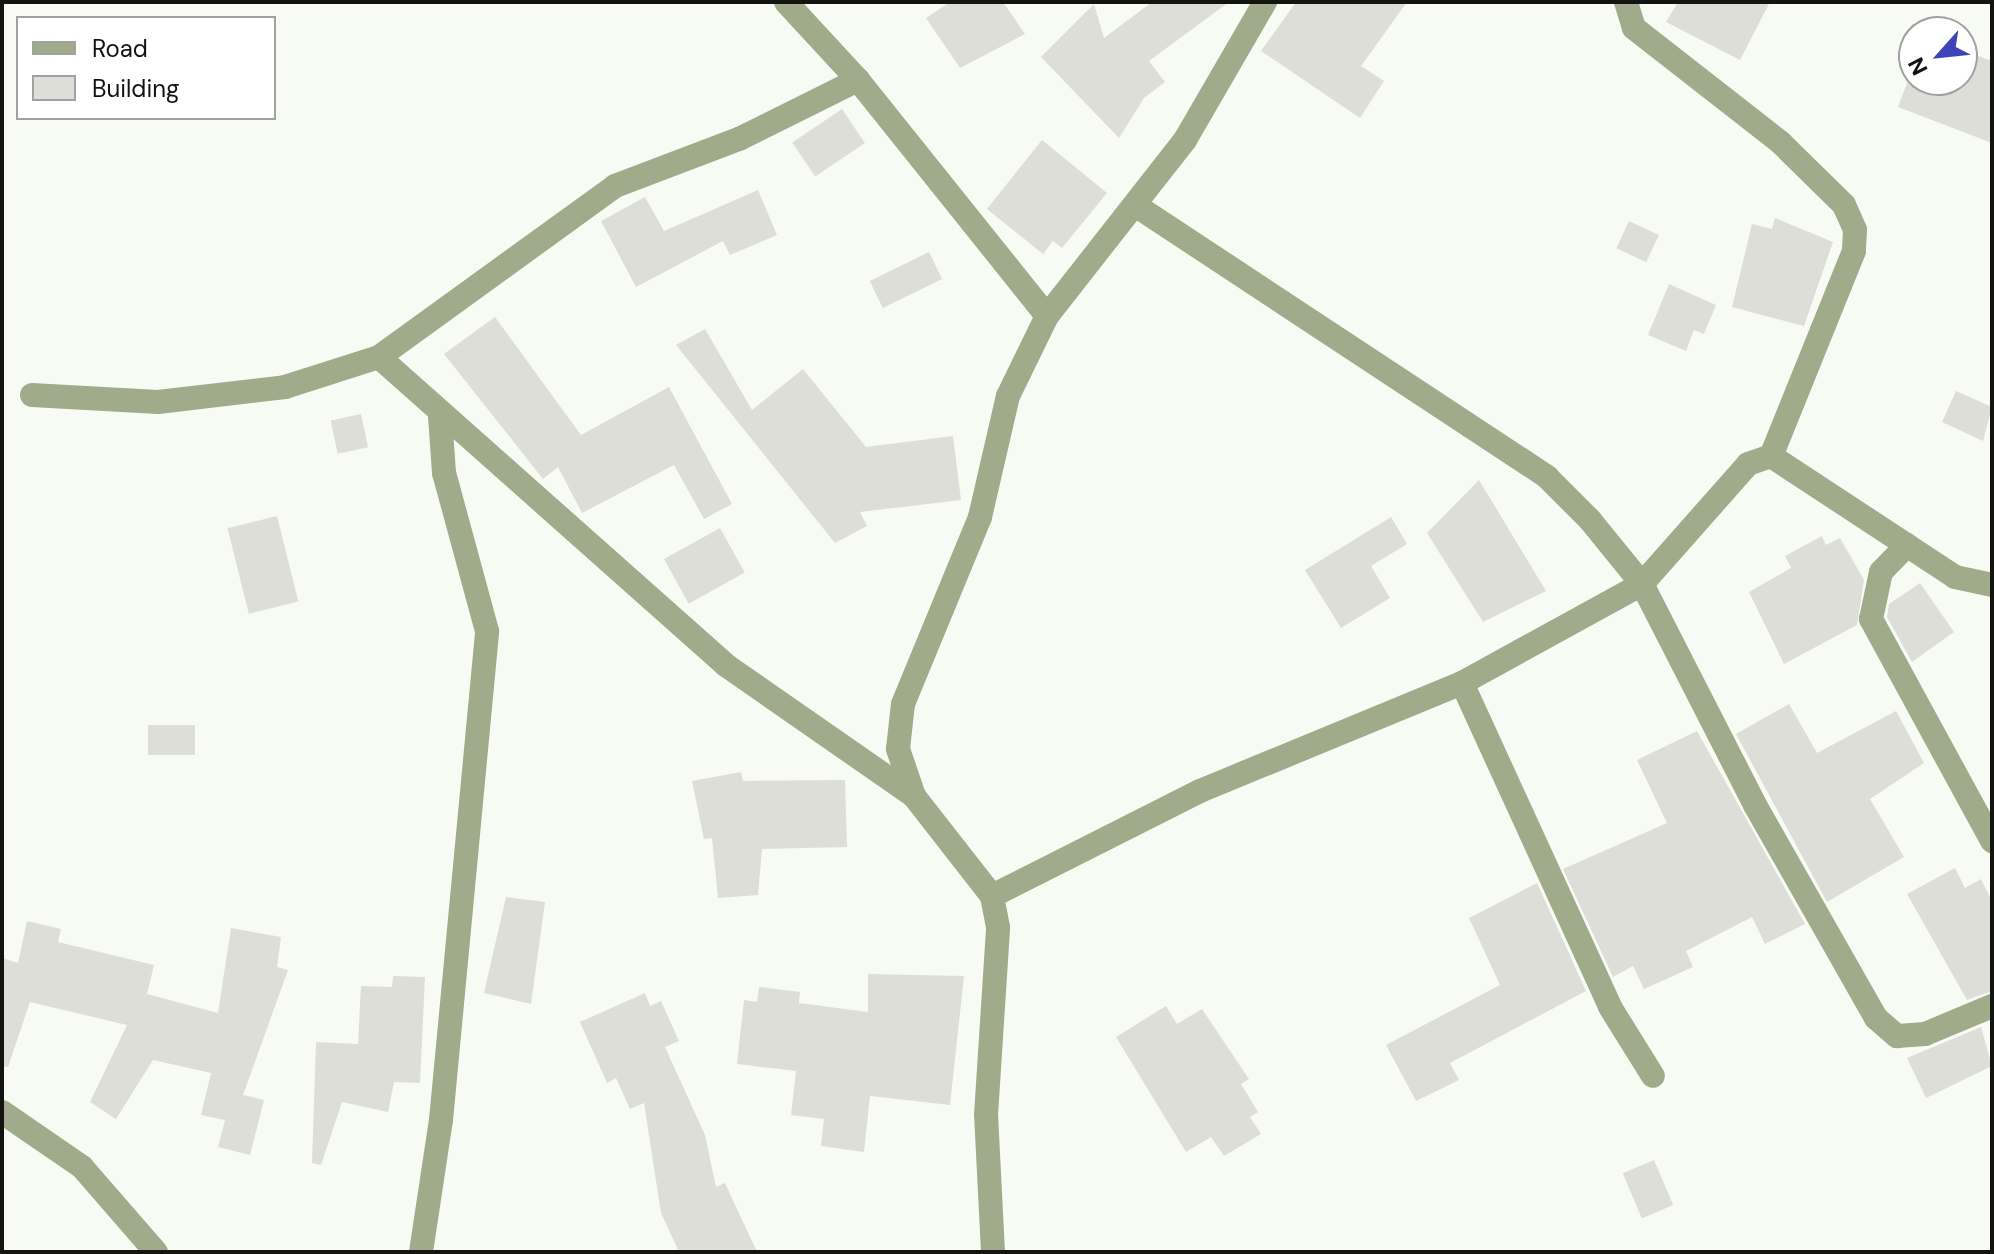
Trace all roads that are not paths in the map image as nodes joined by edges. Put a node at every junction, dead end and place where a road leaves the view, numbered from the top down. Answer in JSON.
{"nodes":[{"id":1,"x":786,"y":2,"type":"edge"},
{"id":2,"x":1265,"y":2,"type":"edge"},
{"id":3,"x":1626,"y":2,"type":"edge"},
{"id":4,"x":858,"y":80,"type":"junction"},
{"id":5,"x":1135,"y":205,"type":"junction"},
{"id":6,"x":1047,"y":316,"type":"junction"},
{"id":7,"x":379,"y":357,"type":"junction"},
{"id":8,"x":32,"y":395,"type":"dead end"},
{"id":9,"x":440,"y":416,"type":"junction"},
{"id":10,"x":1771,"y":456,"type":"junction"},
{"id":11,"x":1907,"y":545,"type":"junction"},
{"id":12,"x":1642,"y":584,"type":"junction"},
{"id":13,"x":1992,"y":585,"type":"edge"},
{"id":14,"x":1462,"y":683,"type":"junction"},
{"id":15,"x":914,"y":796,"type":"junction"},
{"id":16,"x":1992,"y":841,"type":"edge"},
{"id":17,"x":992,"y":896,"type":"junction"},
{"id":18,"x":1992,"y":1006,"type":"edge"},
{"id":19,"x":1653,"y":1076,"type":"dead end"},
{"id":20,"x":2,"y":1112,"type":"edge"},
{"id":21,"x":151,"y":1250,"type":"edge"},
{"id":22,"x":421,"y":1252,"type":"edge"},
{"id":23,"x":993,"y":1252,"type":"edge"}],
"edges":[{"from":1,"to":4,"type":"street"},
{"from":2,"to":5,"type":"street"},
{"from":3,"to":10,"type":"street"},
{"from":4,"to":6,"type":"street"},
{"from":4,"to":7,"type":"street"},
{"from":5,"to":6,"type":"street"},
{"from":5,"to":12,"type":"street"},
{"from":6,"to":15,"type":"street"},
{"from":7,"to":8,"type":"street"},
{"from":7,"to":9,"type":"street"},
{"from":9,"to":15,"type":"street"},
{"from":9,"to":22,"type":"street"},
{"from":10,"to":11,"type":"street"},
{"from":10,"to":12,"type":"street"},
{"from":11,"to":13,"type":"street"},
{"from":11,"to":16,"type":"street"},
{"from":12,"to":14,"type":"street"},
{"from":12,"to":18,"type":"street"},
{"from":14,"to":17,"type":"street"},
{"from":14,"to":19,"type":"street"},
{"from":15,"to":17,"type":"street"},
{"from":17,"to":23,"type":"street"},
{"from":20,"to":21,"type":"street"}]}
